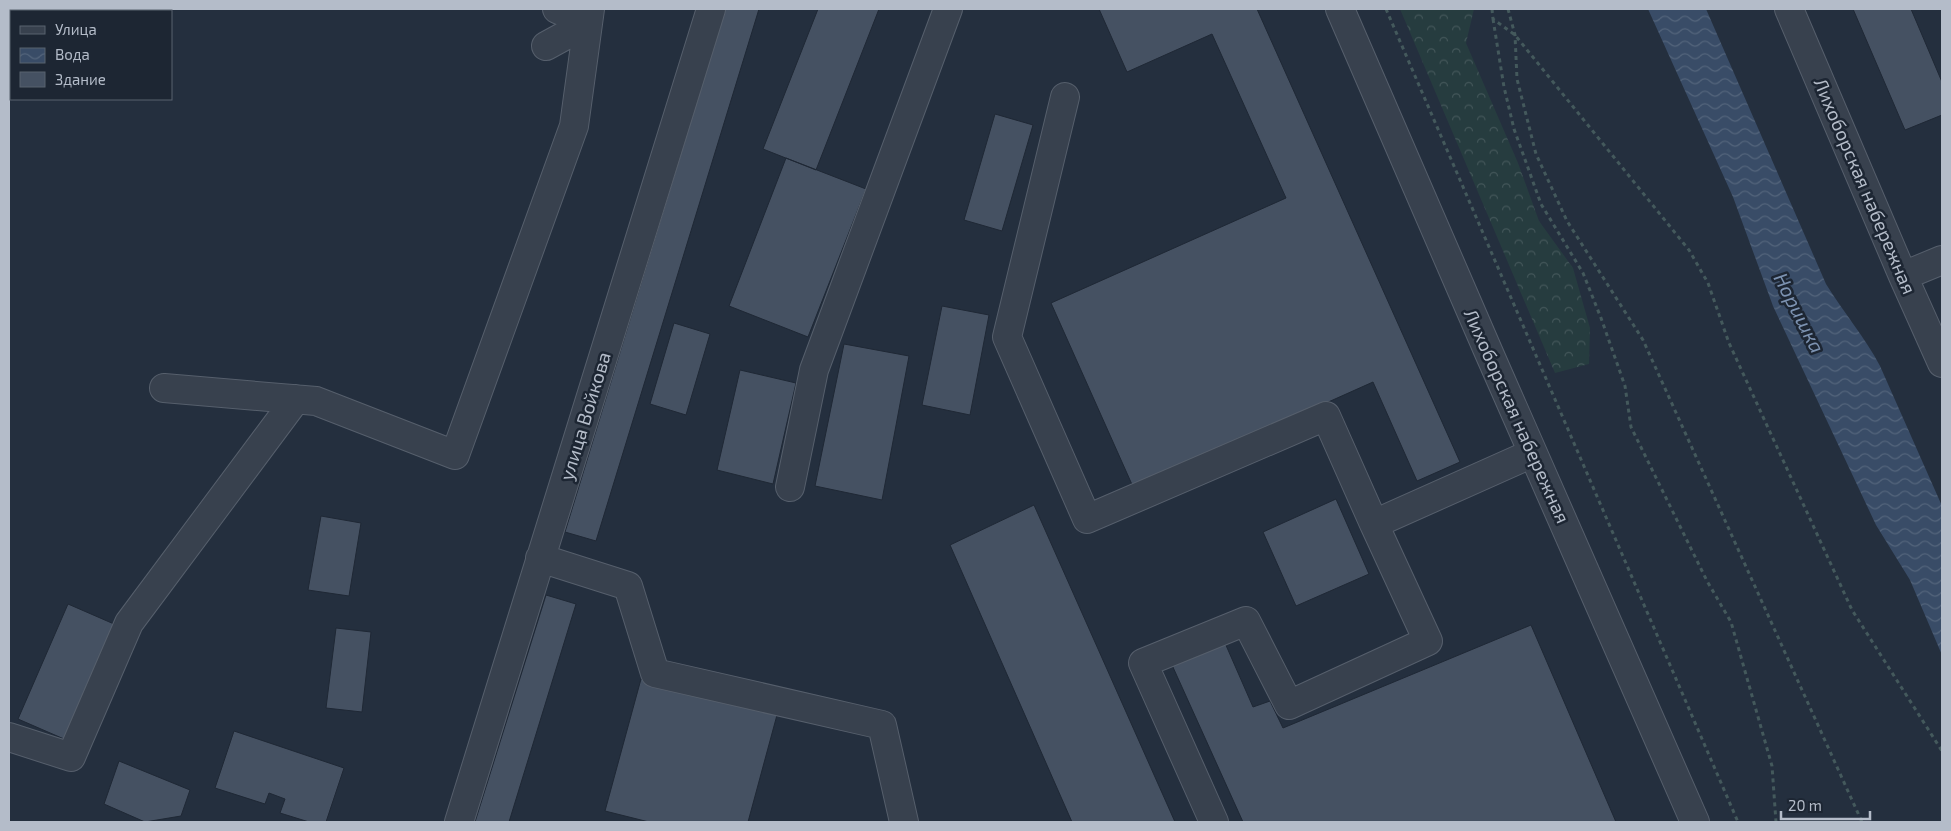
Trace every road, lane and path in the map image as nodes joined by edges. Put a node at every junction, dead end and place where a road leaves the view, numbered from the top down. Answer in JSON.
{"nodes":[{"id":1,"x":556,"y":9,"type":"edge"},
{"id":2,"x":711,"y":9,"type":"edge"},
{"id":3,"x":948,"y":9,"type":"edge"},
{"id":4,"x":1340,"y":9,"type":"edge"},
{"id":5,"x":1386,"y":9,"type":"edge"},
{"id":6,"x":1492,"y":9,"type":"edge"},
{"id":7,"x":1508,"y":9,"type":"edge"},
{"id":8,"x":1789,"y":9,"type":"edge"},
{"id":9,"x":589,"y":16,"type":"edge"},
{"id":10,"x":1493,"y":19,"type":"junction"},
{"id":11,"x":1515,"y":35,"type":"junction"},
{"id":12,"x":546,"y":46,"type":"dead end"},
{"id":13,"x":1065,"y":96,"type":"dead end"},
{"id":14,"x":1942,"y":260,"type":"edge"},
{"id":15,"x":1903,"y":276,"type":"junction"},
{"id":16,"x":1942,"y":364,"type":"edge"},
{"id":17,"x":164,"y":388,"type":"dead end"},
{"id":18,"x":296,"y":399,"type":"junction"},
{"id":19,"x":1533,"y":453,"type":"junction"},
{"id":20,"x":790,"y":487,"type":"dead end"},
{"id":21,"x":1374,"y":524,"type":"junction"},
{"id":22,"x":540,"y":558,"type":"junction"},
{"id":23,"x":9,"y":737,"type":"edge"},
{"id":24,"x":1942,"y":751,"type":"edge"},
{"id":25,"x":458,"y":822,"type":"edge"},
{"id":26,"x":904,"y":822,"type":"edge"},
{"id":27,"x":1214,"y":822,"type":"edge"},
{"id":28,"x":1695,"y":822,"type":"edge"},
{"id":29,"x":1738,"y":822,"type":"edge"},
{"id":30,"x":1776,"y":822,"type":"edge"},
{"id":31,"x":1862,"y":822,"type":"edge"}],
"edges":[{"from":1,"to":9,"type":"street"},
{"from":2,"to":22,"type":"street","name":"улица Войкова"},
{"from":3,"to":20,"type":"street"},
{"from":4,"to":19,"type":"street","name":"Лихоборская набережная"},
{"from":5,"to":29,"type":"path"},
{"from":6,"to":10,"type":"path"},
{"from":7,"to":11,"type":"path"},
{"from":8,"to":15,"type":"street","name":"Лихоборская набережная"},
{"from":9,"to":12,"type":"street"},
{"from":9,"to":18,"type":"street"},
{"from":10,"to":11,"type":"path"},
{"from":10,"to":30,"type":"path"},
{"from":11,"to":24,"type":"path"},
{"from":11,"to":31,"type":"path"},
{"from":13,"to":21,"type":"street"},
{"from":14,"to":15,"type":"street"},
{"from":15,"to":16,"type":"street","name":"Лихоборская набережная"},
{"from":17,"to":18,"type":"street"},
{"from":18,"to":23,"type":"street"},
{"from":19,"to":21,"type":"street"},
{"from":19,"to":28,"type":"street","name":"Лихоборская набережная"},
{"from":21,"to":27,"type":"street"},
{"from":22,"to":25,"type":"street","name":"улица Войкова"},
{"from":22,"to":26,"type":"street"}]}
